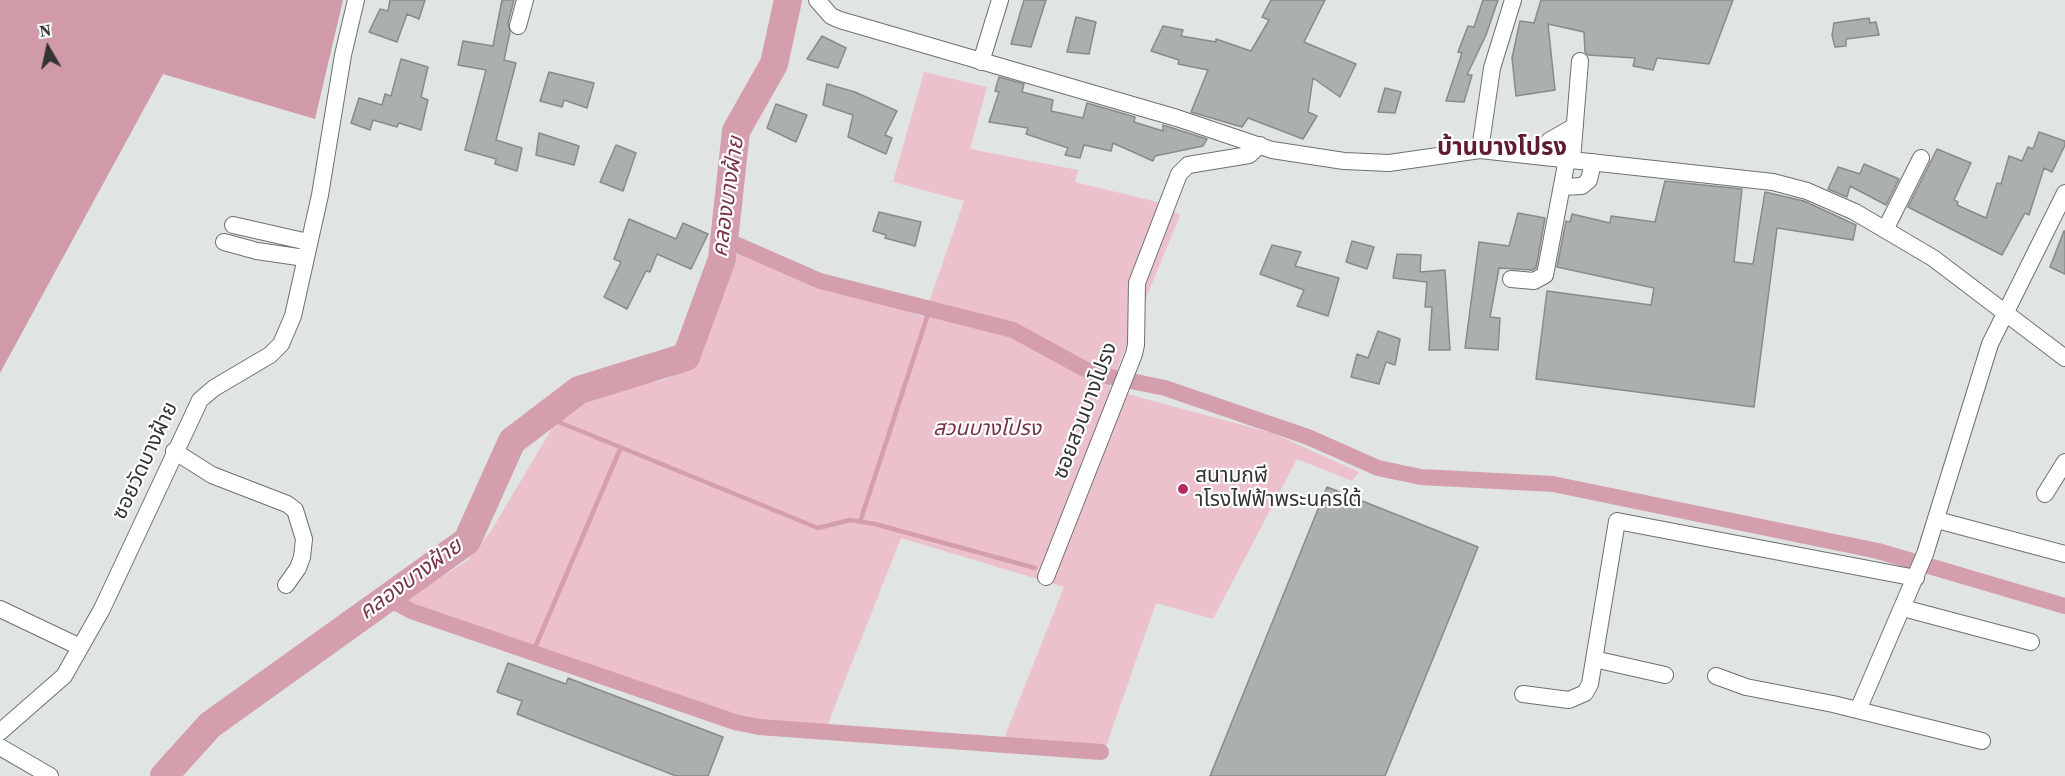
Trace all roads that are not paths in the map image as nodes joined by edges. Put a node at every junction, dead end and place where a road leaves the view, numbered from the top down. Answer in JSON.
{"nodes":[{"id":1,"x":356,"y":0,"type":"edge"},
{"id":2,"x":525,"y":0,"type":"edge"},
{"id":3,"x":817,"y":0,"type":"edge"},
{"id":4,"x":1000,"y":0,"type":"edge"},
{"id":5,"x":1513,"y":0,"type":"edge"},
{"id":6,"x":518,"y":26,"type":"dead end"},
{"id":7,"x":1580,"y":61,"type":"dead end"},
{"id":8,"x":981,"y":62,"type":"junction"},
{"id":9,"x":1575,"y":126,"type":"junction"},
{"id":10,"x":1260,"y":145,"type":"junction"},
{"id":11,"x":1480,"y":150,"type":"junction"},
{"id":12,"x":1544,"y":157,"type":"junction"},
{"id":13,"x":1921,"y":158,"type":"dead end"},
{"id":14,"x":1570,"y":160,"type":"junction"},
{"id":15,"x":1593,"y":162,"type":"junction"},
{"id":16,"x":1562,"y":188,"type":"junction"},
{"id":17,"x":2065,"y":193,"type":"edge"},
{"id":18,"x":233,"y":225,"type":"dead end"},
{"id":19,"x":1885,"y":230,"type":"junction"},
{"id":20,"x":224,"y":242,"type":"dead end"},
{"id":21,"x":309,"y":242,"type":"junction"},
{"id":22,"x":305,"y":258,"type":"junction"},
{"id":23,"x":1511,"y":279,"type":"dead end"},
{"id":24,"x":2005,"y":312,"type":"junction"},
{"id":25,"x":2065,"y":358,"type":"edge"},
{"id":26,"x":174,"y":451,"type":"junction"},
{"id":27,"x":2065,"y":462,"type":"edge"},
{"id":28,"x":2045,"y":494,"type":"dead end"},
{"id":29,"x":1937,"y":520,"type":"junction"},
{"id":30,"x":2065,"y":554,"type":"edge"},
{"id":31,"x":1046,"y":577,"type":"dead end"},
{"id":32,"x":1916,"y":578,"type":"junction"},
{"id":33,"x":286,"y":585,"type":"dead end"},
{"id":34,"x":1904,"y":608,"type":"junction"},
{"id":35,"x":0,"y":609,"type":"edge"},
{"id":36,"x":2031,"y":642,"type":"dead end"},
{"id":37,"x":80,"y":647,"type":"junction"},
{"id":38,"x":1594,"y":659,"type":"junction"},
{"id":39,"x":1665,"y":675,"type":"dead end"},
{"id":40,"x":1716,"y":676,"type":"dead end"},
{"id":41,"x":1523,"y":694,"type":"dead end"},
{"id":42,"x":1858,"y":710,"type":"junction"},
{"id":43,"x":0,"y":732,"type":"edge"},
{"id":44,"x":1982,"y":741,"type":"dead end"},
{"id":45,"x":0,"y":747,"type":"edge"},
{"id":46,"x":50,"y":776,"type":"edge"}],
"edges":[{"from":1,"to":21,"type":"street","name":"ซอยวัดบางฝ้าย"},
{"from":2,"to":6,"type":"street"},
{"from":3,"to":8,"type":"street"},
{"from":4,"to":8,"type":"street"},
{"from":5,"to":11,"type":"street"},
{"from":7,"to":9,"type":"street"},
{"from":8,"to":10,"type":"street"},
{"from":9,"to":12,"type":"street"},
{"from":9,"to":14,"type":"street"},
{"from":10,"to":11,"type":"street"},
{"from":10,"to":31,"type":"street","name":"ซอยสวนบางโปรง"},
{"from":11,"to":12,"type":"street"},
{"from":12,"to":14,"type":"street"},
{"from":13,"to":19,"type":"street"},
{"from":14,"to":15,"type":"street"},
{"from":14,"to":16,"type":"street"},
{"from":15,"to":16,"type":"street"},
{"from":15,"to":19,"type":"street"},
{"from":16,"to":23,"type":"street"},
{"from":17,"to":24,"type":"street"},
{"from":18,"to":21,"type":"street"},
{"from":19,"to":24,"type":"street"},
{"from":20,"to":22,"type":"street"},
{"from":21,"to":22,"type":"street","name":"ซอยวัดบางฝ้าย"},
{"from":22,"to":26,"type":"street","name":"ซอยวัดบางฝ้าย"},
{"from":24,"to":25,"type":"street"},
{"from":24,"to":29,"type":"street"},
{"from":26,"to":33,"type":"street"},
{"from":26,"to":37,"type":"street","name":"ซอยวัดบางฝ้าย"},
{"from":27,"to":28,"type":"street"},
{"from":29,"to":30,"type":"street"},
{"from":29,"to":32,"type":"street"},
{"from":32,"to":34,"type":"street"},
{"from":32,"to":38,"type":"street"},
{"from":34,"to":36,"type":"street"},
{"from":34,"to":42,"type":"street"},
{"from":35,"to":37,"type":"street"},
{"from":37,"to":43,"type":"street","name":"ซอยวัดบางฝ้าย"},
{"from":38,"to":39,"type":"street"},
{"from":38,"to":41,"type":"street"},
{"from":40,"to":42,"type":"street"},
{"from":42,"to":44,"type":"street"},
{"from":45,"to":46,"type":"street"}]}
